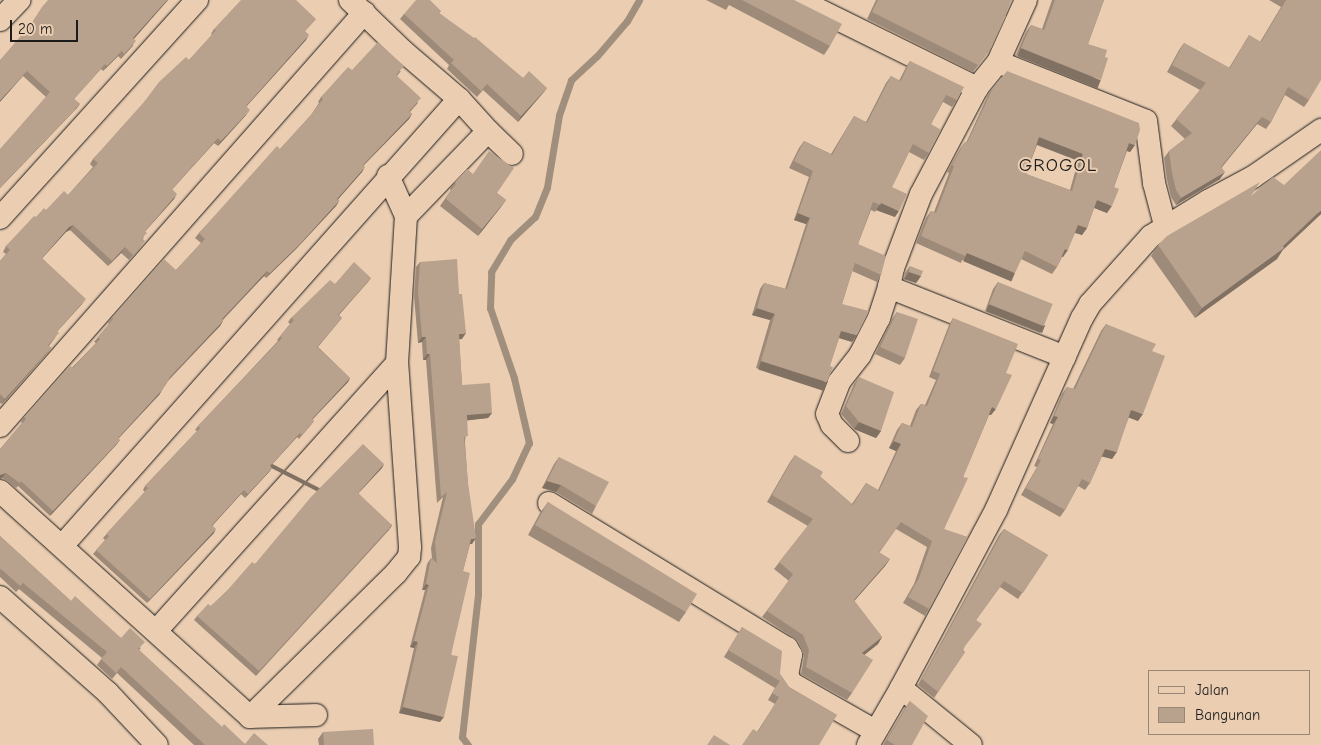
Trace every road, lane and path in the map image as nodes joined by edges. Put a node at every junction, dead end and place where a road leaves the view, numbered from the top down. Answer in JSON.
{"nodes":[{"id":1,"x":19,"y":0,"type":"edge"},
{"id":2,"x":197,"y":0,"type":"edge"},
{"id":3,"x":799,"y":0,"type":"edge"},
{"id":4,"x":1026,"y":0,"type":"edge"},
{"id":5,"x":357,"y":6,"type":"edge"},
{"id":6,"x":0,"y":20,"type":"edge"},
{"id":7,"x":998,"y":62,"type":"junction"},
{"id":8,"x":977,"y":88,"type":"junction"},
{"id":9,"x":459,"y":99,"type":"junction"},
{"id":10,"x":1321,"y":130,"type":"edge"},
{"id":11,"x":488,"y":131,"type":"junction"},
{"id":12,"x":512,"y":154,"type":"dead end"},
{"id":13,"x":388,"y":176,"type":"junction"},
{"id":14,"x":406,"y":216,"type":"junction"},
{"id":15,"x":0,"y":218,"type":"edge"},
{"id":16,"x":1165,"y":225,"type":"junction"},
{"id":17,"x":889,"y":287,"type":"junction"},
{"id":18,"x":1065,"y":357,"type":"junction"},
{"id":19,"x":397,"y":363,"type":"junction"},
{"id":20,"x":0,"y":426,"type":"edge"},
{"id":21,"x":848,"y":442,"type":"dead end"},
{"id":22,"x":0,"y":491,"type":"edge"},
{"id":23,"x":549,"y":503,"type":"edge"},
{"id":24,"x":62,"y":546,"type":"junction"},
{"id":25,"x":0,"y":597,"type":"edge"},
{"id":26,"x":156,"y":632,"type":"junction"},
{"id":27,"x":902,"y":688,"type":"junction"},
{"id":28,"x":316,"y":715,"type":"dead end"},
{"id":29,"x":250,"y":716,"type":"junction"},
{"id":30,"x":872,"y":738,"type":"edge"},
{"id":31,"x":157,"y":745,"type":"edge"},
{"id":32,"x":971,"y":745,"type":"edge"}],
"edges":[{"from":1,"to":6,"type":"street"},
{"from":2,"to":15,"type":"street"},
{"from":3,"to":8,"type":"street"},
{"from":4,"to":7,"type":"street"},
{"from":5,"to":9,"type":"street"},
{"from":5,"to":20,"type":"street"},
{"from":7,"to":8,"type":"street"},
{"from":7,"to":16,"type":"street"},
{"from":8,"to":17,"type":"street"},
{"from":9,"to":11,"type":"street"},
{"from":9,"to":13,"type":"street"},
{"from":10,"to":16,"type":"street"},
{"from":11,"to":12,"type":"street"},
{"from":11,"to":14,"type":"street"},
{"from":13,"to":14,"type":"street"},
{"from":13,"to":24,"type":"street"},
{"from":14,"to":19,"type":"street"},
{"from":16,"to":18,"type":"street"},
{"from":17,"to":18,"type":"street"},
{"from":17,"to":21,"type":"street"},
{"from":18,"to":27,"type":"street"},
{"from":19,"to":26,"type":"street"},
{"from":19,"to":29,"type":"street"},
{"from":22,"to":24,"type":"street"},
{"from":23,"to":30,"type":"street"},
{"from":24,"to":26,"type":"street"},
{"from":25,"to":31,"type":"street"},
{"from":26,"to":29,"type":"street"},
{"from":27,"to":30,"type":"street"},
{"from":27,"to":32,"type":"street"},
{"from":28,"to":29,"type":"street"}]}
